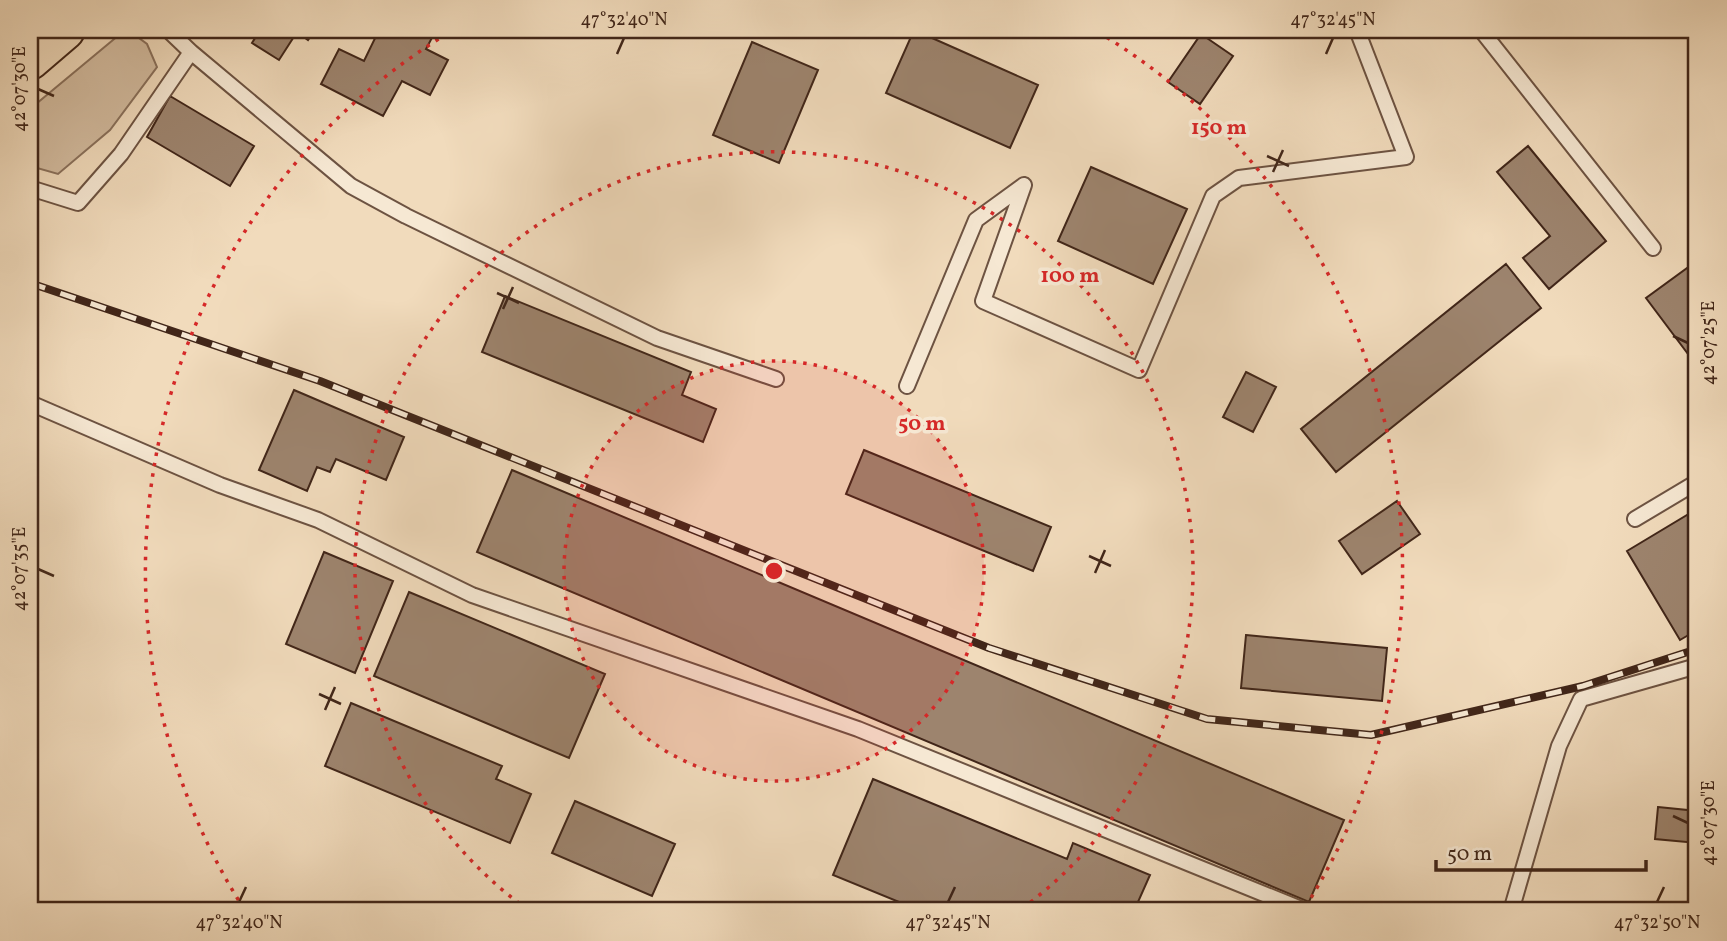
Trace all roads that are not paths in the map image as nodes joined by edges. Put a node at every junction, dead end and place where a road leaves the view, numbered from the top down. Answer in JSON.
{"nodes":[{"id":1,"x":65,"y":30,"type":"edge"},
{"id":2,"x":169,"y":30,"type":"edge"},
{"id":3,"x":1357,"y":30,"type":"edge"},
{"id":4,"x":1481,"y":30,"type":"edge"},
{"id":5,"x":191,"y":52,"type":"junction"},
{"id":6,"x":30,"y":60,"type":"edge"},
{"id":7,"x":30,"y":188,"type":"edge"},
{"id":8,"x":1653,"y":248,"type":"dead end"},
{"id":9,"x":776,"y":379,"type":"dead end"},
{"id":10,"x":907,"y":386,"type":"dead end"},
{"id":11,"x":30,"y":403,"type":"edge"},
{"id":12,"x":1697,"y":482,"type":"edge"},
{"id":13,"x":1634,"y":519,"type":"dead end"},
{"id":14,"x":1697,"y":666,"type":"edge"},
{"id":15,"x":1306,"y":911,"type":"edge"},
{"id":16,"x":1511,"y":911,"type":"edge"}],
"edges":[{"from":1,"to":6,"type":"main road"},
{"from":2,"to":5,"type":"lane"},
{"from":3,"to":10,"type":"lane"},
{"from":4,"to":8,"type":"lane"},
{"from":5,"to":7,"type":"lane"},
{"from":5,"to":9,"type":"lane"},
{"from":11,"to":15,"type":"lane"},
{"from":12,"to":13,"type":"lane"},
{"from":14,"to":16,"type":"lane"}]}
